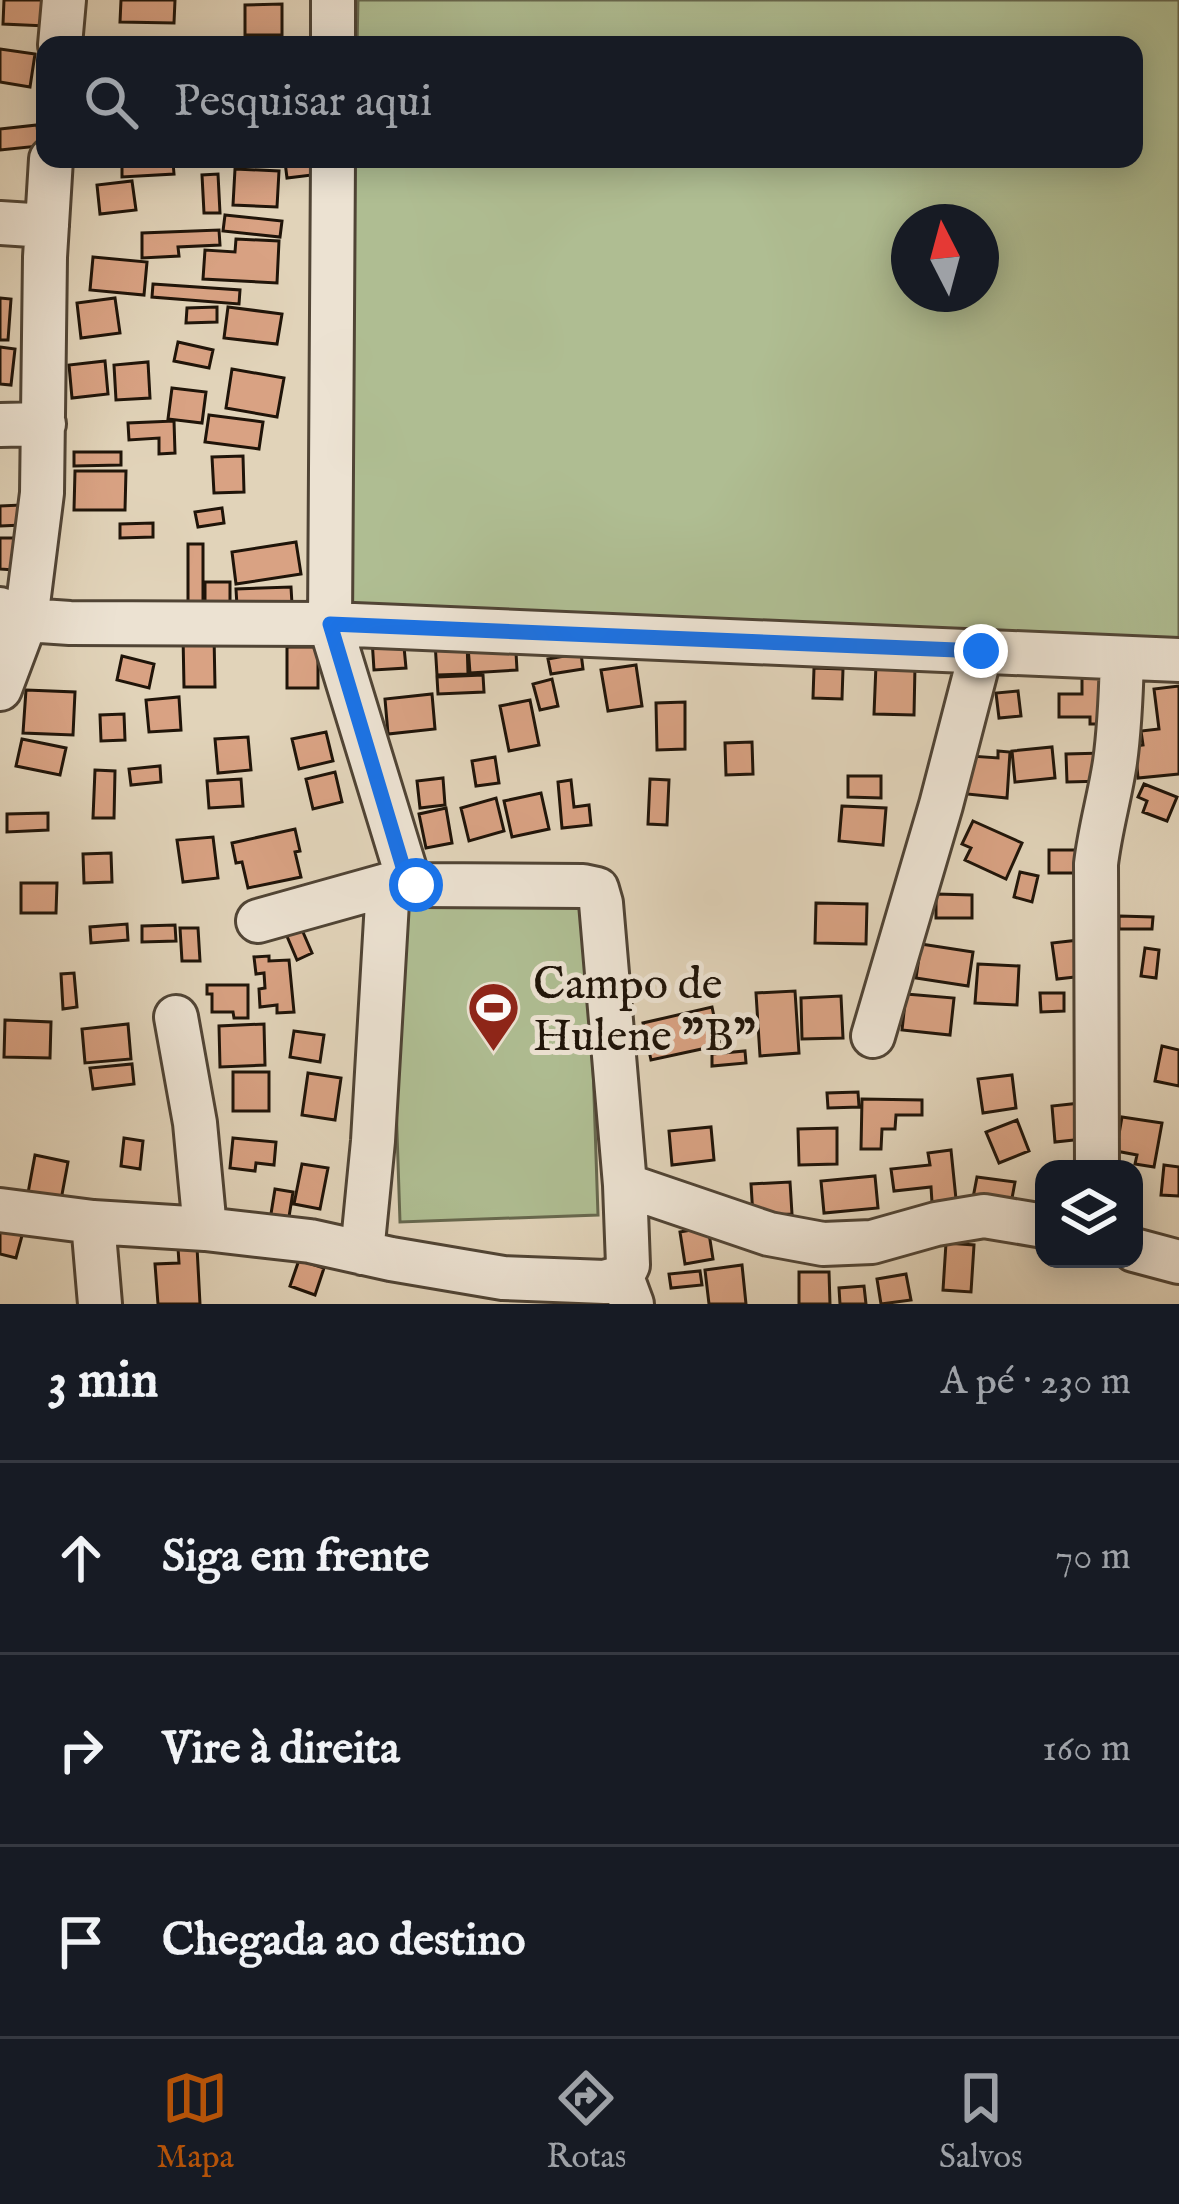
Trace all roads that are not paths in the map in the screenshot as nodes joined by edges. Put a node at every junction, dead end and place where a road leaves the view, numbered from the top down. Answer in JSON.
{"nodes":[{"id":1,"x":64,"y":0,"type":"edge"},
{"id":2,"x":333,"y":0,"type":"edge"},
{"id":3,"x":61,"y":36,"type":"edge"},
{"id":4,"x":333,"y":36,"type":"edge"},
{"id":5,"x":51,"y":168,"type":"edge"},
{"id":6,"x":332,"y":168,"type":"edge"},
{"id":7,"x":0,"y":223,"type":"edge"},
{"id":8,"x":47,"y":226,"type":"junction"},
{"id":9,"x":44,"y":424,"type":"junction"},
{"id":10,"x":0,"y":425,"type":"edge"},
{"id":11,"x":13,"y":614,"type":"edge"},
{"id":12,"x":330,"y":624,"type":"junction"},
{"id":13,"x":981,"y":651,"type":"junction"},
{"id":14,"x":1123,"y":658,"type":"junction"},
{"id":15,"x":1179,"y":660,"type":"edge"},
{"id":16,"x":0,"y":689,"type":"edge"},
{"id":17,"x":398,"y":882,"type":"junction"},
{"id":18,"x":258,"y":921,"type":"dead end"},
{"id":19,"x":176,"y":1017,"type":"dead end"},
{"id":20,"x":873,"y":1036,"type":"dead end"},
{"id":21,"x":1097,"y":1160,"type":"edge"},
{"id":22,"x":626,"y":1185,"type":"junction"},
{"id":23,"x":0,"y":1210,"type":"edge"},
{"id":24,"x":93,"y":1222,"type":"junction"},
{"id":25,"x":1035,"y":1224,"type":"edge"},
{"id":26,"x":206,"y":1228,"type":"junction"},
{"id":27,"x":1143,"y":1252,"type":"edge"},
{"id":28,"x":362,"y":1253,"type":"junction"},
{"id":29,"x":1179,"y":1262,"type":"edge"},
{"id":30,"x":627,"y":1290,"type":"edge"},
{"id":31,"x":100,"y":1304,"type":"edge"}],
"edges":[{"from":1,"to":3,"type":"street"},
{"from":2,"to":4,"type":"street"},
{"from":5,"to":8,"type":"street"},
{"from":6,"to":12,"type":"street"},
{"from":7,"to":8,"type":"street"},
{"from":8,"to":9,"type":"street"},
{"from":9,"to":10,"type":"street"},
{"from":9,"to":11,"type":"street"},
{"from":11,"to":12,"type":"street"},
{"from":11,"to":16,"type":"street"},
{"from":12,"to":13,"type":"street"},
{"from":12,"to":17,"type":"street"},
{"from":13,"to":14,"type":"street"},
{"from":13,"to":20,"type":"street"},
{"from":14,"to":15,"type":"street"},
{"from":14,"to":21,"type":"street"},
{"from":17,"to":18,"type":"street"},
{"from":17,"to":22,"type":"street"},
{"from":17,"to":28,"type":"street"},
{"from":19,"to":26,"type":"street"},
{"from":22,"to":25,"type":"street"},
{"from":22,"to":30,"type":"street"},
{"from":23,"to":24,"type":"street"},
{"from":24,"to":26,"type":"street"},
{"from":24,"to":31,"type":"street"},
{"from":26,"to":28,"type":"street"},
{"from":27,"to":29,"type":"street"},
{"from":28,"to":30,"type":"street"}]}
